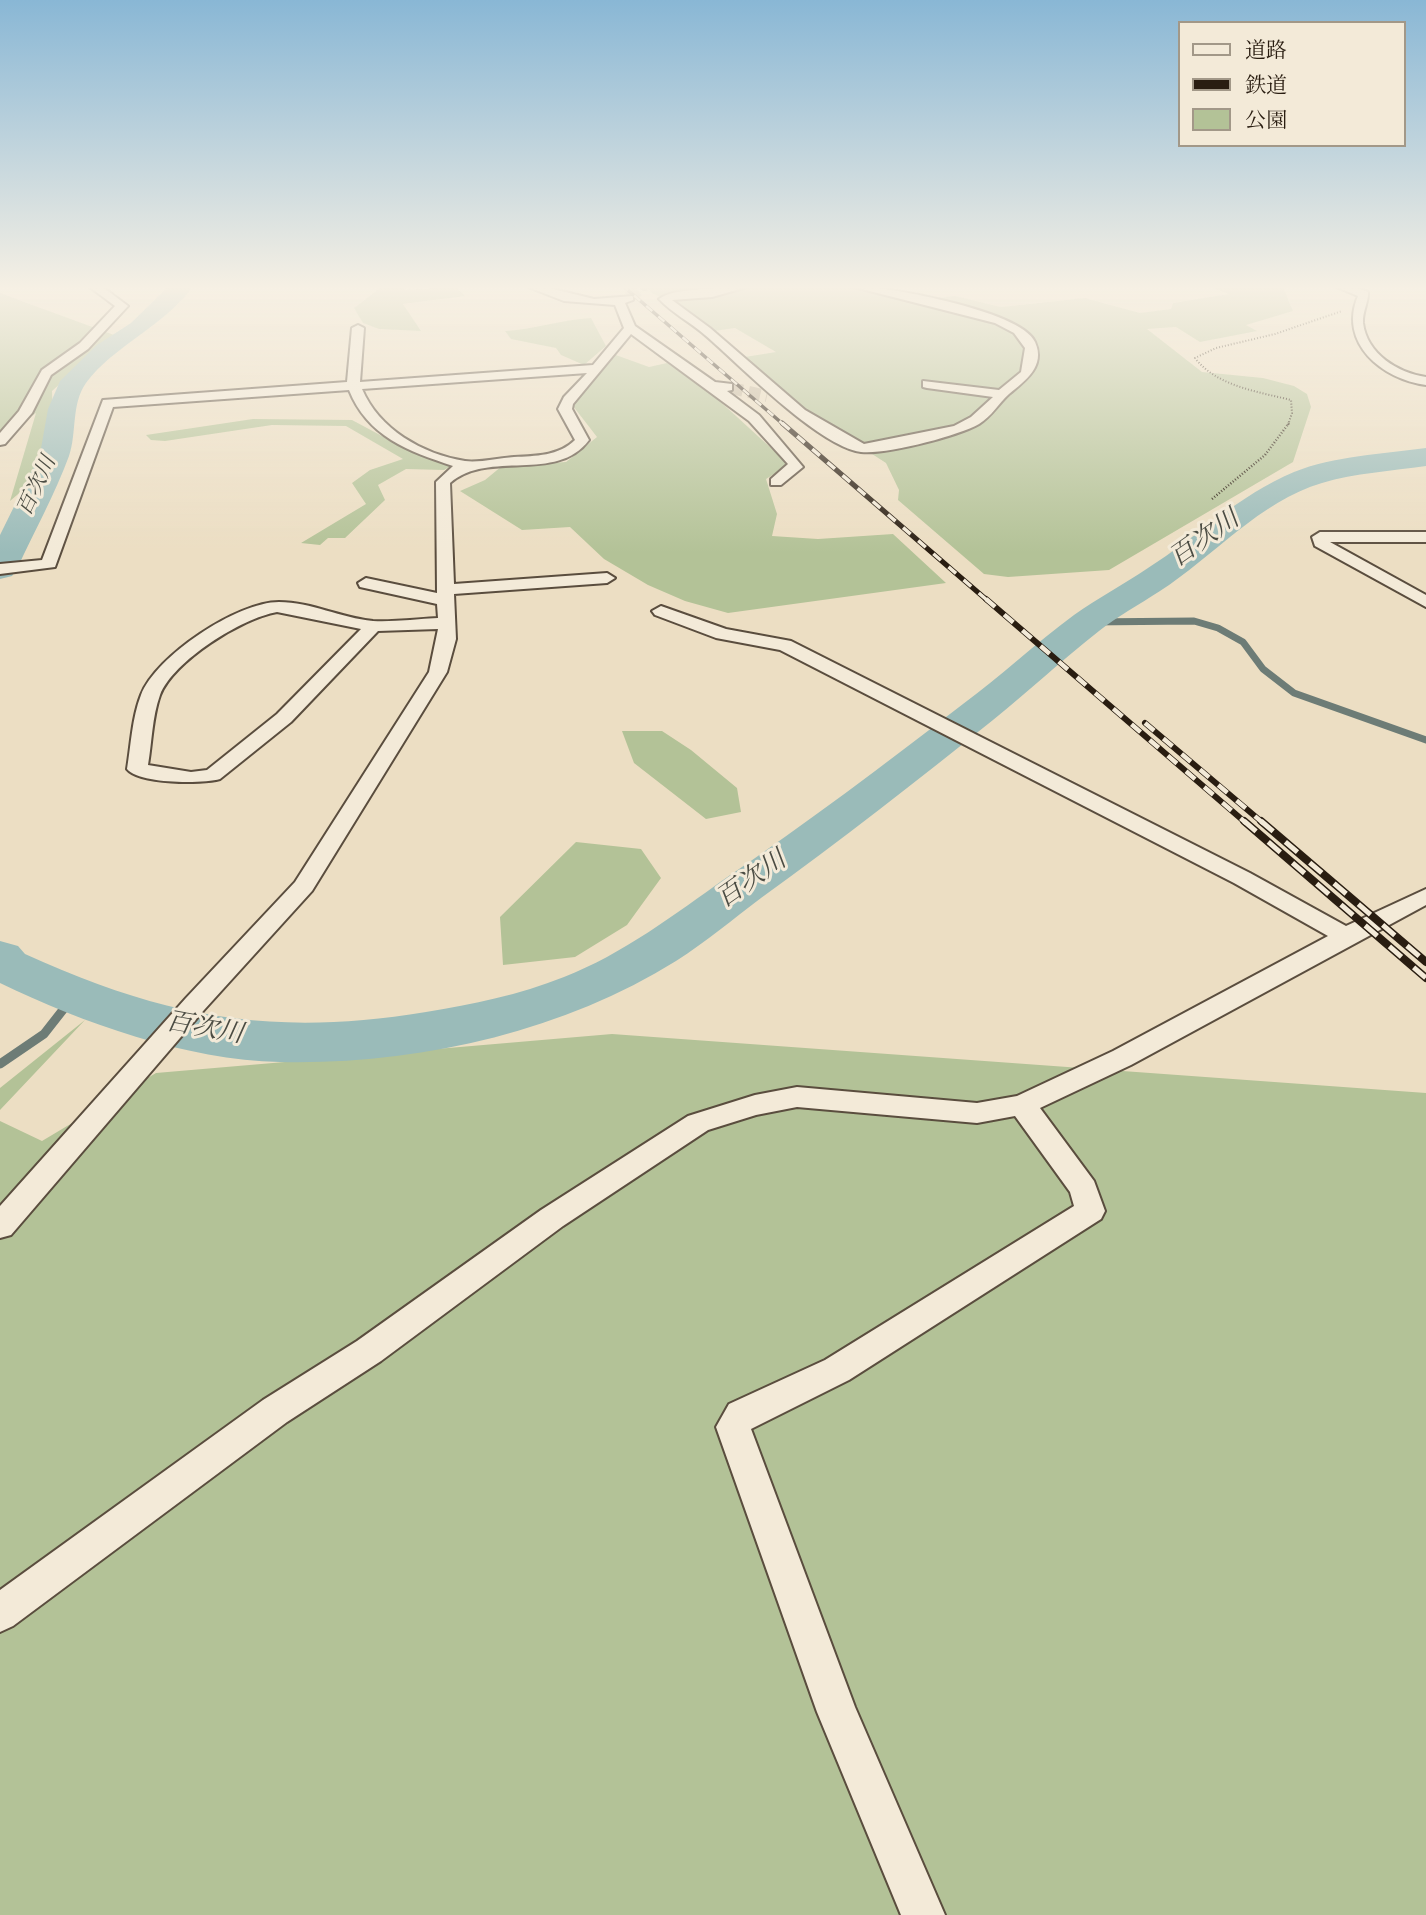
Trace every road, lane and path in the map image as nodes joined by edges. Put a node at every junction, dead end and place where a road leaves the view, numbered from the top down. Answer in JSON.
{"nodes":[{"id":1,"x":45,"y":374,"type":"edge"},
{"id":2,"x":355,"y":374,"type":"edge"},
{"id":3,"x":522,"y":374,"type":"edge"},
{"id":4,"x":592,"y":374,"type":"edge"},
{"id":5,"x":696,"y":374,"type":"edge"},
{"id":6,"x":753,"y":374,"type":"tunnel mouth"},
{"id":7,"x":1024,"y":374,"type":"edge"},
{"id":8,"x":1214,"y":374,"type":"edge"},
{"id":9,"x":1403,"y":374,"type":"edge"},
{"id":10,"x":1426,"y":381,"type":"edge"},
{"id":11,"x":927,"y":384,"type":"dead end"},
{"id":12,"x":711,"y":385,"type":"junction"},
{"id":13,"x":354,"y":387,"type":"junction"},
{"id":14,"x":732,"y":388,"type":"tunnel mouth"},
{"id":15,"x":1002,"y":394,"type":"junction"},
{"id":16,"x":0,"y":441,"type":"edge"},
{"id":17,"x":466,"y":466,"type":"junction"},
{"id":18,"x":776,"y":482,"type":"dead end"},
{"id":19,"x":1212,"y":499,"type":"dead end"},
{"id":20,"x":1426,"y":537,"type":"edge"},
{"id":21,"x":0,"y":569,"type":"edge"},
{"id":22,"x":607,"y":578,"type":"dead end"},
{"id":23,"x":366,"y":583,"type":"dead end"},
{"id":24,"x":446,"y":595,"type":"junction"},
{"id":25,"x":1426,"y":602,"type":"edge"},
{"id":26,"x":661,"y":611,"type":"dead end"},
{"id":27,"x":447,"y":623,"type":"junction"},
{"id":28,"x":373,"y":626,"type":"junction"},
{"id":29,"x":1426,"y":896,"type":"edge"},
{"id":30,"x":1346,"y":936,"type":"junction"},
{"id":31,"x":1022,"y":1105,"type":"junction"},
{"id":32,"x":0,"y":1226,"type":"edge"},
{"id":33,"x":0,"y":1613,"type":"edge"},
{"id":34,"x":923,"y":1915,"type":"edge"}],
"edges":[{"from":1,"to":16,"type":"street"},
{"from":2,"to":13,"type":"street"},
{"from":3,"to":13,"type":"street"},
{"from":4,"to":17,"type":"street"},
{"from":5,"to":12,"type":"street"},
{"from":6,"to":15,"type":"street"},
{"from":7,"to":15,"type":"street"},
{"from":8,"to":19,"type":"path"},
{"from":9,"to":10,"type":"street"},
{"from":11,"to":15,"type":"street"},
{"from":12,"to":14,"type":"street"},
{"from":12,"to":18,"type":"street"},
{"from":13,"to":17,"type":"street"},
{"from":13,"to":21,"type":"street"},
{"from":17,"to":24,"type":"street"},
{"from":20,"to":25,"type":"street"},
{"from":22,"to":24,"type":"street"},
{"from":23,"to":24,"type":"street"},
{"from":24,"to":27,"type":"street"},
{"from":26,"to":30,"type":"street"},
{"from":27,"to":28,"type":"street"},
{"from":27,"to":32,"type":"street"},
{"from":28,"to":28,"type":"street"},
{"from":29,"to":30,"type":"street"},
{"from":30,"to":31,"type":"street"},
{"from":31,"to":33,"type":"street"},
{"from":31,"to":34,"type":"street"}]}
